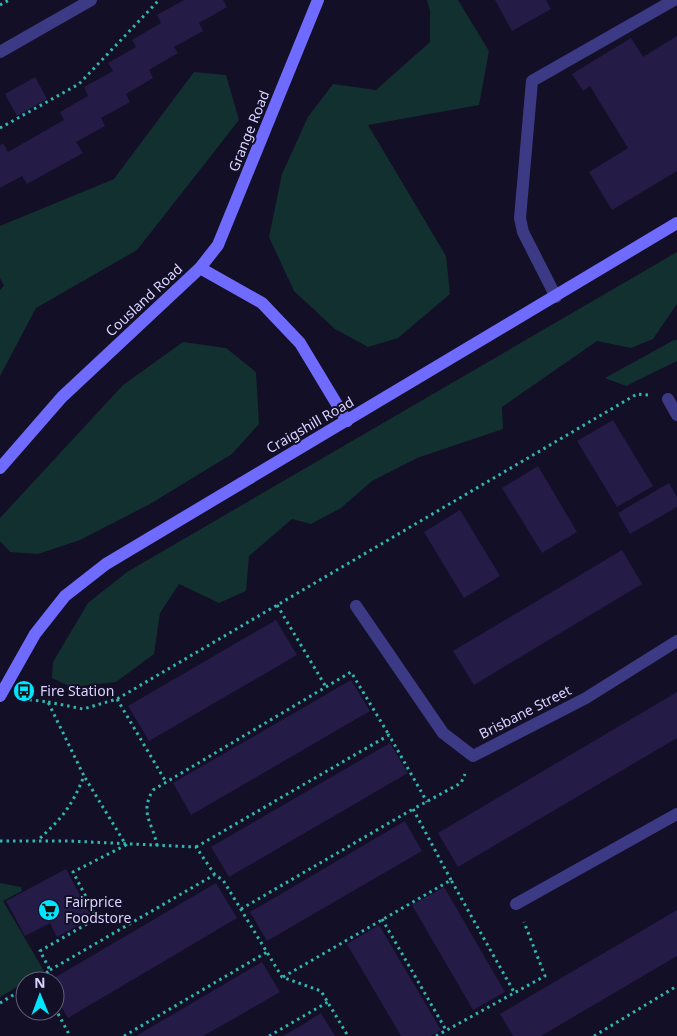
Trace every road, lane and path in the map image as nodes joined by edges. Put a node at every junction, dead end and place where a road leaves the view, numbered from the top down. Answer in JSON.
{"nodes":[{"id":1,"x":9,"y":0,"type":"edge"},
{"id":2,"x":91,"y":0,"type":"edge"},
{"id":3,"x":159,"y":0,"type":"edge"},
{"id":4,"x":318,"y":0,"type":"edge"},
{"id":5,"x":674,"y":0,"type":"edge"},
{"id":6,"x":0,"y":5,"type":"edge"},
{"id":7,"x":0,"y":52,"type":"edge"},
{"id":8,"x":0,"y":128,"type":"edge"},
{"id":9,"x":677,"y":223,"type":"edge"},
{"id":10,"x":200,"y":268,"type":"junction"},
{"id":11,"x":556,"y":297,"type":"junction"},
{"id":12,"x":668,"y":399,"type":"joint"},
{"id":13,"x":677,"y":415,"type":"edge"},
{"id":14,"x":347,"y":421,"type":"junction"},
{"id":15,"x":0,"y":468,"type":"edge"},
{"id":16,"x":277,"y":605,"type":"junction"},
{"id":17,"x":356,"y":606,"type":"dead end"},
{"id":18,"x":677,"y":641,"type":"edge"},
{"id":19,"x":326,"y":687,"type":"junction"},
{"id":20,"x":0,"y":696,"type":"edge"},
{"id":21,"x":19,"y":699,"type":"dead end"},
{"id":22,"x":117,"y":699,"type":"junction"},
{"id":23,"x":48,"y":702,"type":"junction"},
{"id":24,"x":389,"y":735,"type":"junction"},
{"id":25,"x":472,"y":756,"type":"junction"},
{"id":26,"x":84,"y":776,"type":"junction"},
{"id":27,"x":166,"y":782,"type":"junction"},
{"id":28,"x":427,"y":802,"type":"junction"},
{"id":29,"x":413,"y":809,"type":"junction"},
{"id":30,"x":677,"y":814,"type":"edge"},
{"id":31,"x":0,"y":841,"type":"edge"},
{"id":32,"x":36,"y":841,"type":"junction"},
{"id":33,"x":126,"y":845,"type":"junction"},
{"id":34,"x":157,"y":846,"type":"junction"},
{"id":35,"x":196,"y":847,"type":"junction"},
{"id":36,"x":215,"y":875,"type":"junction"},
{"id":37,"x":451,"y":880,"type":"junction"},
{"id":38,"x":516,"y":904,"type":"joint"},
{"id":39,"x":241,"y":909,"type":"junction"},
{"id":40,"x":382,"y":920,"type":"junction"},
{"id":41,"x":267,"y":952,"type":"junction"},
{"id":42,"x":50,"y":970,"type":"joint"},
{"id":43,"x":282,"y":977,"type":"junction"},
{"id":44,"x":677,"y":986,"type":"edge"},
{"id":45,"x":514,"y":992,"type":"junction"},
{"id":46,"x":15,"y":994,"type":"edge"},
{"id":47,"x":328,"y":1002,"type":"junction"},
{"id":48,"x":0,"y":1004,"type":"edge"},
{"id":49,"x":62,"y":1021,"type":"edge"},
{"id":50,"x":446,"y":1030,"type":"junction"},
{"id":51,"x":70,"y":1036,"type":"edge"},
{"id":52,"x":124,"y":1036,"type":"edge"},
{"id":53,"x":269,"y":1036,"type":"edge"},
{"id":54,"x":348,"y":1036,"type":"edge"},
{"id":55,"x":436,"y":1036,"type":"edge"},
{"id":56,"x":594,"y":1036,"type":"edge"}],
"edges":[{"from":1,"to":6,"type":"path"},
{"from":2,"to":7,"type":"street"},
{"from":3,"to":8,"type":"path"},
{"from":4,"to":10,"type":"street","name":"Grange Road"},
{"from":5,"to":11,"type":"street"},
{"from":9,"to":11,"type":"street","name":"Craigshill Road"},
{"from":10,"to":14,"type":"street","name":"Cousland Road"},
{"from":10,"to":15,"type":"street","name":"Cousland Road"},
{"from":11,"to":14,"type":"street","name":"Craigshill Road"},
{"from":12,"to":13,"type":"street"},
{"from":12,"to":16,"type":"path"},
{"from":14,"to":20,"type":"street","name":"Craigshill Road"},
{"from":16,"to":19,"type":"path"},
{"from":16,"to":22,"type":"path"},
{"from":17,"to":25,"type":"street","name":"Brisbane Street"},
{"from":18,"to":25,"type":"street","name":"Brisbane Street"},
{"from":19,"to":24,"type":"path"},
{"from":19,"to":27,"type":"path"},
{"from":21,"to":23,"type":"path"},
{"from":22,"to":23,"type":"path"},
{"from":22,"to":27,"type":"path"},
{"from":23,"to":26,"type":"path"},
{"from":24,"to":28,"type":"path"},
{"from":24,"to":35,"type":"path"},
{"from":25,"to":28,"type":"path"},
{"from":26,"to":32,"type":"path"},
{"from":26,"to":33,"type":"path"},
{"from":27,"to":34,"type":"path"},
{"from":28,"to":29,"type":"path"},
{"from":29,"to":37,"type":"path"},
{"from":29,"to":39,"type":"path"},
{"from":30,"to":38,"type":"street"},
{"from":31,"to":32,"type":"path"},
{"from":32,"to":33,"type":"path"},
{"from":33,"to":34,"type":"path"},
{"from":33,"to":42,"type":"path"},
{"from":34,"to":35,"type":"path"},
{"from":35,"to":36,"type":"path"},
{"from":36,"to":39,"type":"path"},
{"from":36,"to":42,"type":"path"},
{"from":37,"to":40,"type":"path"},
{"from":37,"to":45,"type":"path"},
{"from":38,"to":45,"type":"path"},
{"from":39,"to":41,"type":"path"},
{"from":40,"to":43,"type":"path"},
{"from":40,"to":50,"type":"path"},
{"from":41,"to":43,"type":"path"},
{"from":41,"to":52,"type":"path"},
{"from":43,"to":47,"type":"path"},
{"from":44,"to":56,"type":"path"},
{"from":45,"to":50,"type":"path"},
{"from":46,"to":48,"type":"path"},
{"from":47,"to":53,"type":"path"},
{"from":47,"to":54,"type":"path"},
{"from":49,"to":51,"type":"path"},
{"from":50,"to":55,"type":"path"}]}
